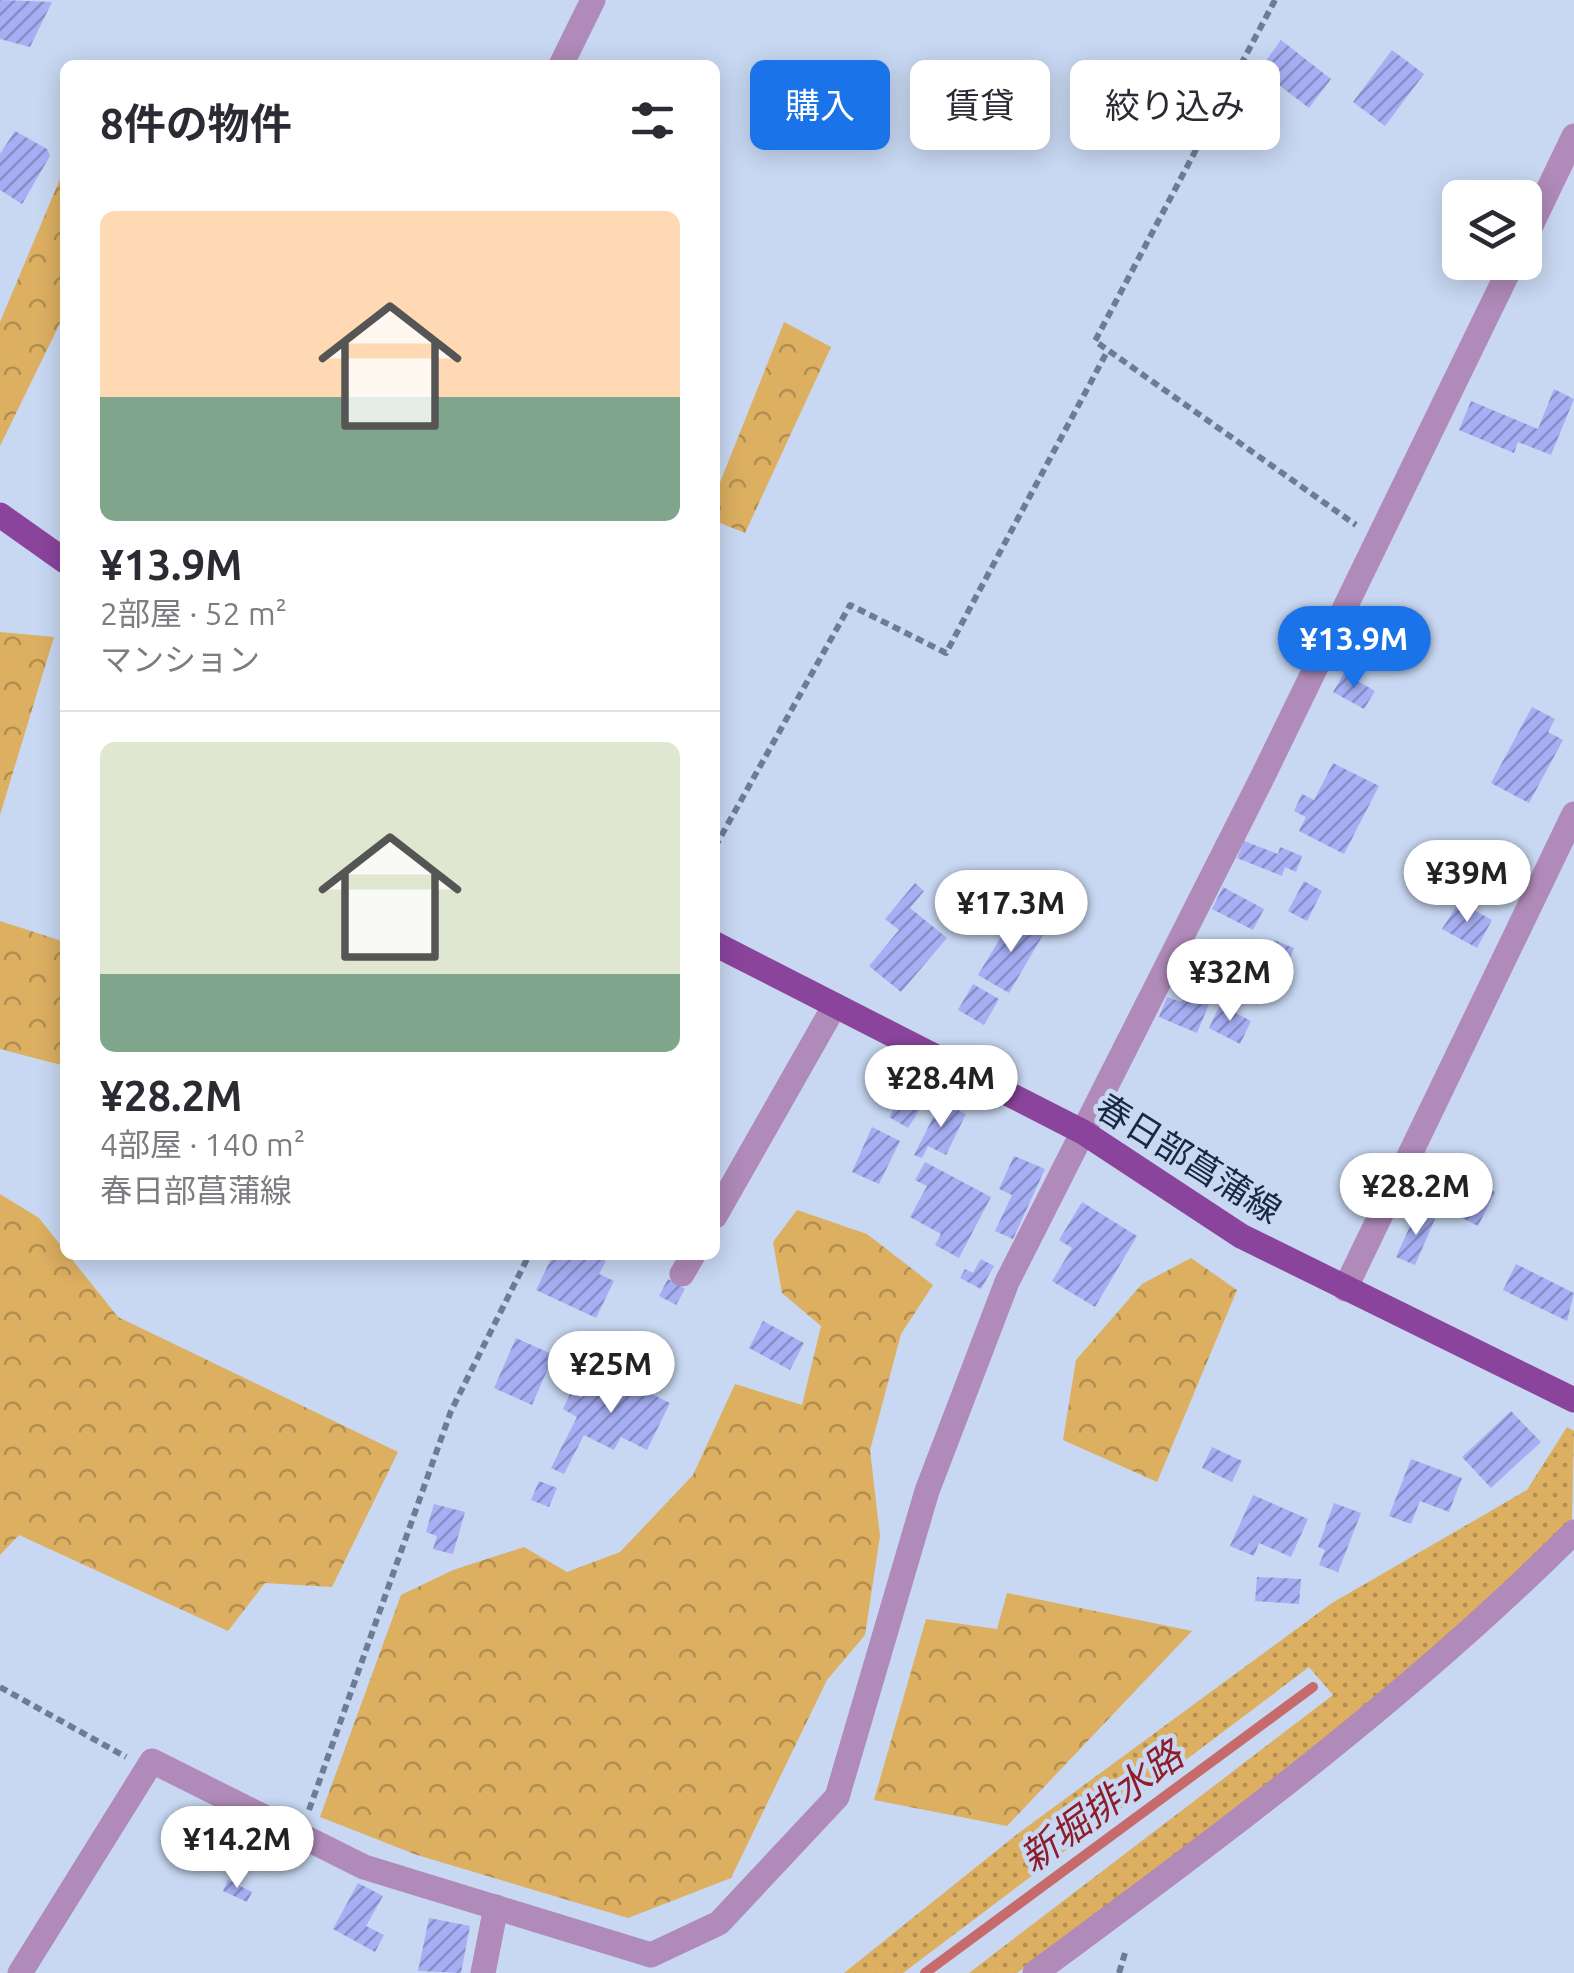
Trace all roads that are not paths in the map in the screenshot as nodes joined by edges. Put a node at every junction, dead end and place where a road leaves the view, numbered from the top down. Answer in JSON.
{"nodes":[{"id":1,"x":593,"y":0,"type":"edge"},
{"id":2,"x":563,"y":60,"type":"edge"},
{"id":3,"x":1574,"y":136,"type":"edge"},
{"id":4,"x":1542,"y":203,"type":"edge"},
{"id":5,"x":1504,"y":280,"type":"edge"},
{"id":6,"x":0,"y":515,"type":"edge"},
{"id":7,"x":60,"y":557,"type":"edge"},
{"id":8,"x":1574,"y":814,"type":"edge"},
{"id":9,"x":720,"y":947,"type":"edge"},
{"id":10,"x":835,"y":1005,"type":"junction"},
{"id":11,"x":1083,"y":1132,"type":"junction"},
{"id":12,"x":720,"y":1207,"type":"edge"},
{"id":13,"x":1345,"y":1289,"type":"junction"},
{"id":14,"x":1574,"y":1400,"type":"edge"},
{"id":15,"x":1574,"y":1532,"type":"edge"},
{"id":16,"x":496,"y":1907,"type":"junction"},
{"id":17,"x":650,"y":1964,"type":"edge"},
{"id":18,"x":20,"y":1973,"type":"edge"},
{"id":19,"x":483,"y":1973,"type":"edge"},
{"id":20,"x":1035,"y":1973,"type":"edge"}],
"edges":[{"from":1,"to":2,"type":"street"},
{"from":3,"to":4,"type":"street"},
{"from":5,"to":11,"type":"street"},
{"from":6,"to":7,"type":"main road"},
{"from":8,"to":13,"type":"street"},
{"from":9,"to":10,"type":"main road","name":"春日部菖蒲線"},
{"from":10,"to":11,"type":"main road","name":"春日部菖蒲線"},
{"from":10,"to":12,"type":"street"},
{"from":11,"to":13,"type":"main road","name":"春日部菖蒲線"},
{"from":11,"to":17,"type":"street"},
{"from":13,"to":14,"type":"main road","name":"春日部菖蒲線"},
{"from":15,"to":20,"type":"street"},
{"from":16,"to":17,"type":"street"},
{"from":16,"to":18,"type":"street"},
{"from":16,"to":19,"type":"street"}]}
